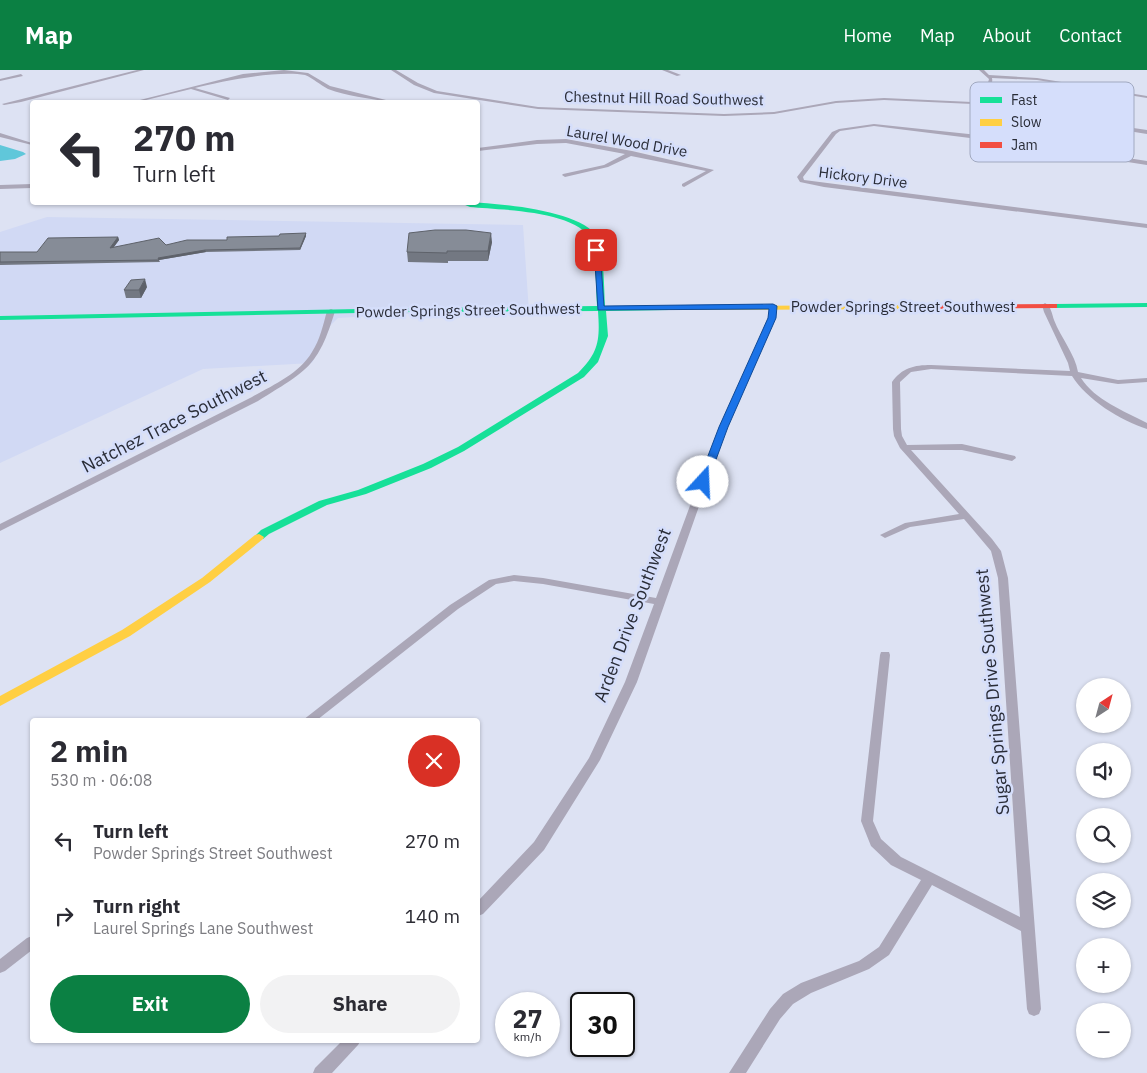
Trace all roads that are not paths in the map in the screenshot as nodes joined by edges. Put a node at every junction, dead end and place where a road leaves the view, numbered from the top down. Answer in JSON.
{"nodes":[{"id":1,"x":142,"y":70,"type":"edge"},
{"id":2,"x":393,"y":70,"type":"edge"},
{"id":3,"x":664,"y":70,"type":"edge"},
{"id":4,"x":981,"y":70,"type":"edge"},
{"id":5,"x":21,"y":75,"type":"dead end"},
{"id":6,"x":679,"y":75,"type":"dead end"},
{"id":7,"x":988,"y":76,"type":"junction"},
{"id":8,"x":0,"y":80,"type":"edge"},
{"id":9,"x":991,"y":82,"type":"edge"},
{"id":10,"x":1056,"y":82,"type":"edge"},
{"id":11,"x":192,"y":89,"type":"junction"},
{"id":12,"x":1134,"y":94,"type":"edge"},
{"id":13,"x":455,"y":96,"type":"junction"},
{"id":14,"x":1147,"y":96,"type":"edge"},
{"id":15,"x":228,"y":99,"type":"dead end"},
{"id":16,"x":143,"y":100,"type":"edge"},
{"id":17,"x":383,"y":100,"type":"edge"},
{"id":18,"x":447,"y":100,"type":"dead end"},
{"id":19,"x":970,"y":103,"type":"edge"},
{"id":20,"x":4,"y":104,"type":"dead end"},
{"id":21,"x":1134,"y":130,"type":"edge"},
{"id":22,"x":1147,"y":132,"type":"edge"},
{"id":23,"x":0,"y":134,"type":"edge"},
{"id":24,"x":970,"y":136,"type":"edge"},
{"id":25,"x":30,"y":143,"type":"edge"},
{"id":26,"x":480,"y":150,"type":"edge"},
{"id":27,"x":632,"y":153,"type":"junction"},
{"id":28,"x":1134,"y":161,"type":"edge"},
{"id":29,"x":1147,"y":163,"type":"edge"},
{"id":30,"x":565,"y":175,"type":"dead end"},
{"id":31,"x":684,"y":185,"type":"dead end"},
{"id":32,"x":30,"y":186,"type":"edge"},
{"id":33,"x":0,"y":187,"type":"edge"},
{"id":34,"x":468,"y":205,"type":"edge"},
{"id":35,"x":1147,"y":226,"type":"edge"},
{"id":36,"x":1045,"y":305,"type":"junction"},
{"id":37,"x":1147,"y":305,"type":"edge"},
{"id":38,"x":773,"y":306,"type":"junction"},
{"id":39,"x":600,"y":308,"type":"junction"},
{"id":40,"x":331,"y":311,"type":"junction"},
{"id":41,"x":0,"y":318,"type":"edge"},
{"id":42,"x":1074,"y":374,"type":"junction"},
{"id":43,"x":1147,"y":380,"type":"edge"},
{"id":44,"x":1147,"y":426,"type":"edge"},
{"id":45,"x":904,"y":448,"type":"junction"},
{"id":46,"x":1012,"y":458,"type":"dead end"},
{"id":47,"x":966,"y":516,"type":"junction"},
{"id":48,"x":0,"y":528,"type":"edge"},
{"id":49,"x":885,"y":535,"type":"dead end"},
{"id":50,"x":660,"y":602,"type":"junction"},
{"id":51,"x":885,"y":655,"type":"dead end"},
{"id":52,"x":0,"y":702,"type":"edge"},
{"id":53,"x":312,"y":718,"type":"edge"},
{"id":54,"x":929,"y":878,"type":"junction"},
{"id":55,"x":480,"y":908,"type":"edge"},
{"id":56,"x":1027,"y":927,"type":"junction"},
{"id":57,"x":30,"y":944,"type":"edge"},
{"id":58,"x":0,"y":967,"type":"edge"},
{"id":59,"x":1034,"y":1009,"type":"dead end"},
{"id":60,"x":349,"y":1043,"type":"edge"},
{"id":61,"x":321,"y":1073,"type":"edge"},
{"id":62,"x":737,"y":1073,"type":"edge"}],
"edges":[{"from":1,"to":20,"type":"street"},
{"from":2,"to":13,"type":"street","name":"Chestnut Hill Road Southwest"},
{"from":3,"to":6,"type":"street"},
{"from":4,"to":7,"type":"street"},
{"from":5,"to":8,"type":"street"},
{"from":7,"to":9,"type":"street"},
{"from":7,"to":10,"type":"street"},
{"from":11,"to":15,"type":"street"},
{"from":11,"to":16,"type":"street"},
{"from":11,"to":17,"type":"street"},
{"from":12,"to":14,"type":"street"},
{"from":13,"to":18,"type":"street"},
{"from":13,"to":19,"type":"street","name":"Chestnut Hill Road Southwest"},
{"from":21,"to":22,"type":"street","name":"Chestnut Hill Road Southwest"},
{"from":23,"to":25,"type":"street"},
{"from":24,"to":35,"type":"street","name":"Hickory Drive"},
{"from":26,"to":27,"type":"street","name":"Laurel Wood Drive"},
{"from":27,"to":30,"type":"street"},
{"from":27,"to":31,"type":"street","name":"Laurel Wood Drive"},
{"from":28,"to":29,"type":"street","name":"Hickory Drive"},
{"from":32,"to":33,"type":"street"},
{"from":34,"to":39,"type":"main road"},
{"from":36,"to":37,"type":"main road","name":"Powder Springs Street Southwest"},
{"from":36,"to":38,"type":"main road","name":"Powder Springs Street Southwest"},
{"from":36,"to":42,"type":"street"},
{"from":38,"to":39,"type":"main road","name":"Powder Springs Street Southwest"},
{"from":38,"to":50,"type":"street","name":"Arden Drive Southwest"},
{"from":39,"to":40,"type":"main road","name":"Powder Springs Street Southwest"},
{"from":39,"to":52,"type":"main road"},
{"from":40,"to":41,"type":"main road","name":"Powder Springs Street Southwest"},
{"from":40,"to":48,"type":"street","name":"Natchez Trace Southwest"},
{"from":42,"to":43,"type":"street","name":"Sugar Springs Drive Southwest"},
{"from":42,"to":44,"type":"street"},
{"from":42,"to":45,"type":"street","name":"Sugar Springs Drive Southwest"},
{"from":45,"to":46,"type":"street"},
{"from":45,"to":47,"type":"street","name":"Sugar Springs Drive Southwest"},
{"from":47,"to":49,"type":"street"},
{"from":47,"to":56,"type":"street","name":"Sugar Springs Drive Southwest"},
{"from":50,"to":53,"type":"street"},
{"from":50,"to":55,"type":"street","name":"Arden Drive Southwest"},
{"from":51,"to":54,"type":"street"},
{"from":54,"to":56,"type":"street"},
{"from":54,"to":62,"type":"street"},
{"from":56,"to":59,"type":"street","name":"Sugar Springs Drive Southwest"},
{"from":57,"to":58,"type":"street"},
{"from":60,"to":61,"type":"street"}]}
